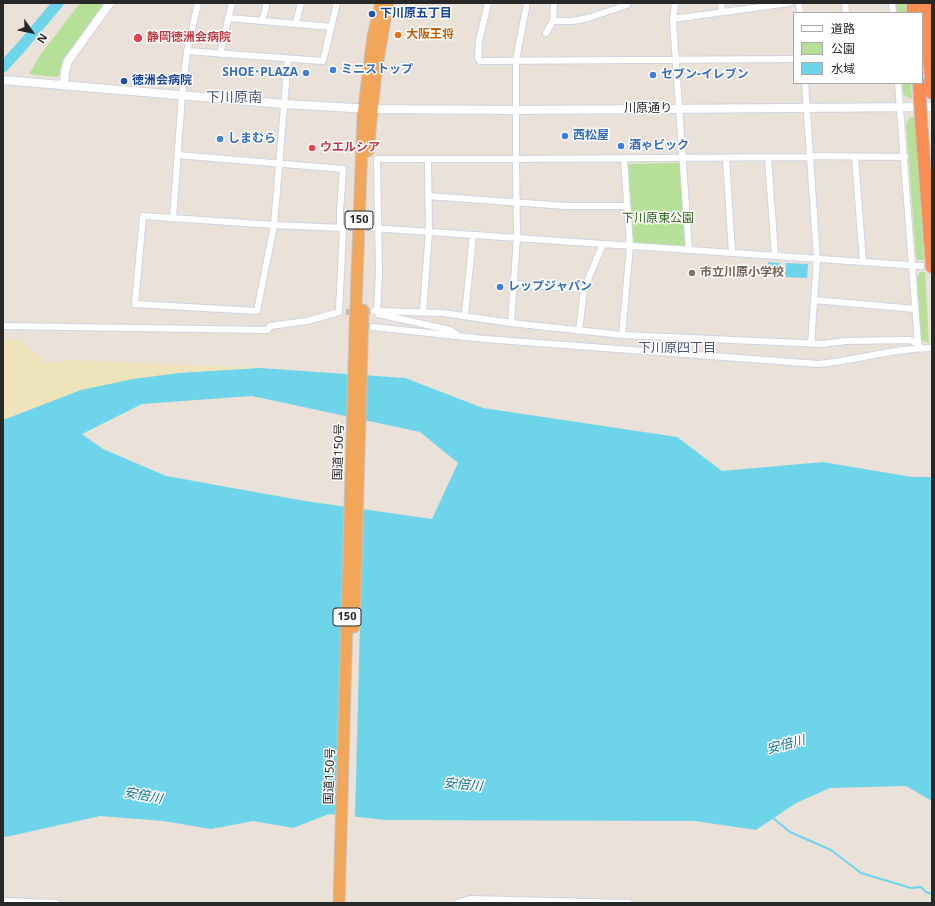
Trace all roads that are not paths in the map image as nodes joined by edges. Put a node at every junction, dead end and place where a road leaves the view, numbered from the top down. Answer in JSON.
{"nodes":[{"id":1,"x":110,"y":3,"type":"edge"},
{"id":2,"x":198,"y":3,"type":"edge"},
{"id":3,"x":232,"y":3,"type":"edge"},
{"id":4,"x":267,"y":3,"type":"edge"},
{"id":5,"x":301,"y":3,"type":"edge"},
{"id":6,"x":337,"y":3,"type":"edge"},
{"id":7,"x":380,"y":3,"type":"edge"},
{"id":8,"x":388,"y":3,"type":"edge"},
{"id":9,"x":488,"y":3,"type":"edge"},
{"id":10,"x":527,"y":3,"type":"edge"},
{"id":11,"x":554,"y":3,"type":"edge"},
{"id":12,"x":676,"y":3,"type":"edge"},
{"id":13,"x":722,"y":3,"type":"edge"},
{"id":14,"x":789,"y":3,"type":"edge"},
{"id":15,"x":925,"y":3,"type":"edge"},
{"id":16,"x":627,"y":4,"type":"dead end"},
{"id":17,"x":757,"y":5,"type":"edge"},
{"id":18,"x":722,"y":12,"type":"junction"},
{"id":19,"x":228,"y":18,"type":"junction"},
{"id":20,"x":673,"y":19,"type":"junction"},
{"id":21,"x":262,"y":21,"type":"junction"},
{"id":22,"x":553,"y":21,"type":"junction"},
{"id":23,"x":296,"y":23,"type":"junction"},
{"id":24,"x":332,"y":26,"type":"junction"},
{"id":25,"x":546,"y":33,"type":"dead end"},
{"id":26,"x":187,"y":51,"type":"junction"},
{"id":27,"x":220,"y":54,"type":"junction"},
{"id":28,"x":288,"y":59,"type":"junction"},
{"id":29,"x":676,"y":59,"type":"junction"},
{"id":30,"x":793,"y":59,"type":"edge"},
{"id":31,"x":516,"y":60,"type":"junction"},
{"id":32,"x":3,"y":80,"type":"edge"},
{"id":33,"x":805,"y":84,"type":"edge"},
{"id":34,"x":898,"y":84,"type":"edge"},
{"id":35,"x":919,"y":84,"type":"edge"},
{"id":36,"x":64,"y":85,"type":"junction"},
{"id":37,"x":932,"y":93,"type":"edge"},
{"id":38,"x":182,"y":95,"type":"junction"},
{"id":39,"x":284,"y":104,"type":"junction"},
{"id":40,"x":932,"y":107,"type":"edge"},
{"id":41,"x":368,"y":108,"type":"junction"},
{"id":42,"x":807,"y":108,"type":"junction"},
{"id":43,"x":900,"y":108,"type":"junction"},
{"id":44,"x":679,"y":109,"type":"junction"},
{"id":45,"x":516,"y":110,"type":"junction"},
{"id":46,"x":178,"y":155,"type":"junction"},
{"id":47,"x":810,"y":157,"type":"junction"},
{"id":48,"x":856,"y":157,"type":"junction"},
{"id":49,"x":904,"y":157,"type":"junction"},
{"id":50,"x":624,"y":158,"type":"junction"},
{"id":51,"x":683,"y":158,"type":"junction"},
{"id":52,"x":726,"y":158,"type":"junction"},
{"id":53,"x":768,"y":158,"type":"junction"},
{"id":54,"x":428,"y":159,"type":"junction"},
{"id":55,"x":516,"y":159,"type":"junction"},
{"id":56,"x":279,"y":164,"type":"junction"},
{"id":57,"x":428,"y":196,"type":"junction"},
{"id":58,"x":517,"y":203,"type":"junction"},
{"id":59,"x":627,"y":206,"type":"junction"},
{"id":60,"x":173,"y":218,"type":"junction"},
{"id":61,"x":274,"y":225,"type":"junction"},
{"id":62,"x":344,"y":228,"type":"junction"},
{"id":63,"x":375,"y":228,"type":"junction"},
{"id":64,"x":429,"y":232,"type":"junction"},
{"id":65,"x":473,"y":235,"type":"junction"},
{"id":66,"x":517,"y":238,"type":"junction"},
{"id":67,"x":604,"y":244,"type":"junction"},
{"id":68,"x":630,"y":246,"type":"junction"},
{"id":69,"x":690,"y":250,"type":"junction"},
{"id":70,"x":732,"y":253,"type":"junction"},
{"id":71,"x":775,"y":256,"type":"junction"},
{"id":72,"x":817,"y":259,"type":"junction"},
{"id":73,"x":864,"y":262,"type":"junction"},
{"id":74,"x":912,"y":266,"type":"junction"},
{"id":75,"x":927,"y":267,"type":"edge"},
{"id":76,"x":513,"y":284,"type":"junction"},
{"id":77,"x":584,"y":289,"type":"junction"},
{"id":78,"x":814,"y":300,"type":"junction"},
{"id":79,"x":915,"y":309,"type":"junction"},
{"id":80,"x":375,"y":311,"type":"junction"},
{"id":81,"x":423,"y":311,"type":"junction"},
{"id":82,"x":465,"y":315,"type":"junction"},
{"id":83,"x":510,"y":323,"type":"junction"},
{"id":84,"x":3,"y":326,"type":"edge"},
{"id":85,"x":363,"y":330,"type":"junction"},
{"id":86,"x":579,"y":331,"type":"junction"},
{"id":87,"x":622,"y":335,"type":"junction"},
{"id":88,"x":459,"y":336,"type":"junction"},
{"id":89,"x":811,"y":344,"type":"junction"},
{"id":90,"x":919,"y":346,"type":"junction"},
{"id":91,"x":931,"y":348,"type":"dead end"},
{"id":92,"x":3,"y":901,"type":"edge"},
{"id":93,"x":56,"y":903,"type":"edge"},
{"id":94,"x":339,"y":903,"type":"edge"},
{"id":95,"x":347,"y":903,"type":"edge"},
{"id":96,"x":456,"y":903,"type":"edge"},
{"id":97,"x":629,"y":903,"type":"edge"}],
"edges":[{"from":1,"to":36,"type":"street"},
{"from":2,"to":26,"type":"street"},
{"from":3,"to":19,"type":"street"},
{"from":4,"to":21,"type":"street"},
{"from":5,"to":23,"type":"street"},
{"from":6,"to":24,"type":"street"},
{"from":7,"to":41,"type":"highway","name":"国道150号","number":"150"},
{"from":8,"to":41,"type":"highway","name":"国道150号","number":"150"},
{"from":9,"to":31,"type":"street"},
{"from":10,"to":31,"type":"street"},
{"from":11,"to":22,"type":"street"},
{"from":12,"to":20,"type":"street"},
{"from":13,"to":18,"type":"street"},
{"from":14,"to":17,"type":"street"},
{"from":15,"to":37,"type":"highway"},
{"from":16,"to":22,"type":"street"},
{"from":17,"to":18,"type":"street"},
{"from":18,"to":20,"type":"street"},
{"from":19,"to":21,"type":"street"},
{"from":19,"to":27,"type":"street"},
{"from":20,"to":29,"type":"street"},
{"from":21,"to":23,"type":"street"},
{"from":22,"to":25,"type":"street"},
{"from":23,"to":24,"type":"street"},
{"from":24,"to":28,"type":"street"},
{"from":26,"to":27,"type":"street"},
{"from":26,"to":38,"type":"street"},
{"from":27,"to":28,"type":"street"},
{"from":28,"to":39,"type":"street"},
{"from":29,"to":30,"type":"street"},
{"from":29,"to":31,"type":"street"},
{"from":29,"to":44,"type":"street"},
{"from":31,"to":45,"type":"street"},
{"from":32,"to":36,"type":"street","name":"川原通り"},
{"from":33,"to":42,"type":"street"},
{"from":34,"to":43,"type":"street"},
{"from":35,"to":75,"type":"highway","bridge":true},
{"from":36,"to":38,"type":"street","name":"川原通り"},
{"from":38,"to":39,"type":"street","name":"川原通り"},
{"from":38,"to":46,"type":"street"},
{"from":39,"to":41,"type":"street","name":"川原通り"},
{"from":39,"to":56,"type":"street"},
{"from":40,"to":43,"type":"street","name":"川原通り"},
{"from":41,"to":45,"type":"street","name":"川原通り"},
{"from":41,"to":85,"type":"highway","name":"国道150号","number":"150"},
{"from":42,"to":43,"type":"street","name":"川原通り"},
{"from":42,"to":44,"type":"street","name":"川原通り"},
{"from":42,"to":47,"type":"street"},
{"from":43,"to":49,"type":"street"},
{"from":44,"to":45,"type":"street","name":"川原通り"},
{"from":44,"to":51,"type":"street"},
{"from":45,"to":55,"type":"street"},
{"from":46,"to":56,"type":"street"},
{"from":46,"to":60,"type":"street"},
{"from":47,"to":48,"type":"street"},
{"from":47,"to":53,"type":"street"},
{"from":47,"to":72,"type":"street"},
{"from":48,"to":49,"type":"street"},
{"from":48,"to":73,"type":"street"},
{"from":49,"to":74,"type":"street"},
{"from":50,"to":51,"type":"street"},
{"from":50,"to":55,"type":"street"},
{"from":50,"to":59,"type":"street"},
{"from":51,"to":52,"type":"street"},
{"from":51,"to":69,"type":"street"},
{"from":52,"to":53,"type":"street"},
{"from":52,"to":70,"type":"street"},
{"from":53,"to":71,"type":"street"},
{"from":54,"to":55,"type":"street"},
{"from":54,"to":57,"type":"street"},
{"from":54,"to":63,"type":"street"},
{"from":55,"to":58,"type":"street"},
{"from":56,"to":61,"type":"street"},
{"from":56,"to":62,"type":"street"},
{"from":57,"to":58,"type":"street"},
{"from":57,"to":64,"type":"street"},
{"from":58,"to":59,"type":"street"},
{"from":58,"to":66,"type":"street"},
{"from":59,"to":68,"type":"street"},
{"from":60,"to":61,"type":"street"},
{"from":60,"to":61,"type":"street"},
{"from":61,"to":62,"type":"street"},
{"from":62,"to":84,"type":"street"},
{"from":63,"to":64,"type":"street"},
{"from":63,"to":80,"type":"street"},
{"from":64,"to":65,"type":"street"},
{"from":64,"to":81,"type":"street"},
{"from":65,"to":66,"type":"street"},
{"from":65,"to":82,"type":"street"},
{"from":66,"to":67,"type":"street"},
{"from":66,"to":76,"type":"street"},
{"from":67,"to":68,"type":"street"},
{"from":67,"to":77,"type":"street"},
{"from":68,"to":69,"type":"street"},
{"from":68,"to":87,"type":"street"},
{"from":69,"to":70,"type":"street"},
{"from":70,"to":71,"type":"street"},
{"from":71,"to":72,"type":"street"},
{"from":72,"to":73,"type":"street"},
{"from":72,"to":78,"type":"street"},
{"from":73,"to":74,"type":"street"},
{"from":74,"to":75,"type":"street"},
{"from":74,"to":79,"type":"street"},
{"from":76,"to":77,"type":"street"},
{"from":76,"to":83,"type":"street"},
{"from":77,"to":86,"type":"street"},
{"from":78,"to":79,"type":"street"},
{"from":78,"to":89,"type":"street"},
{"from":79,"to":90,"type":"street"},
{"from":80,"to":81,"type":"street"},
{"from":80,"to":88,"type":"street"},
{"from":81,"to":82,"type":"street"},
{"from":82,"to":83,"type":"street"},
{"from":83,"to":86,"type":"street"},
{"from":85,"to":88,"type":"street"},
{"from":85,"to":94,"type":"highway","name":"国道150号","number":"150"},
{"from":85,"to":95,"type":"highway","name":"国道150号","number":"150"},
{"from":86,"to":87,"type":"street"},
{"from":87,"to":89,"type":"street"},
{"from":88,"to":90,"type":"street"},
{"from":89,"to":90,"type":"street"},
{"from":90,"to":91,"type":"street"},
{"from":92,"to":93,"type":"street"},
{"from":96,"to":97,"type":"street"}]}
